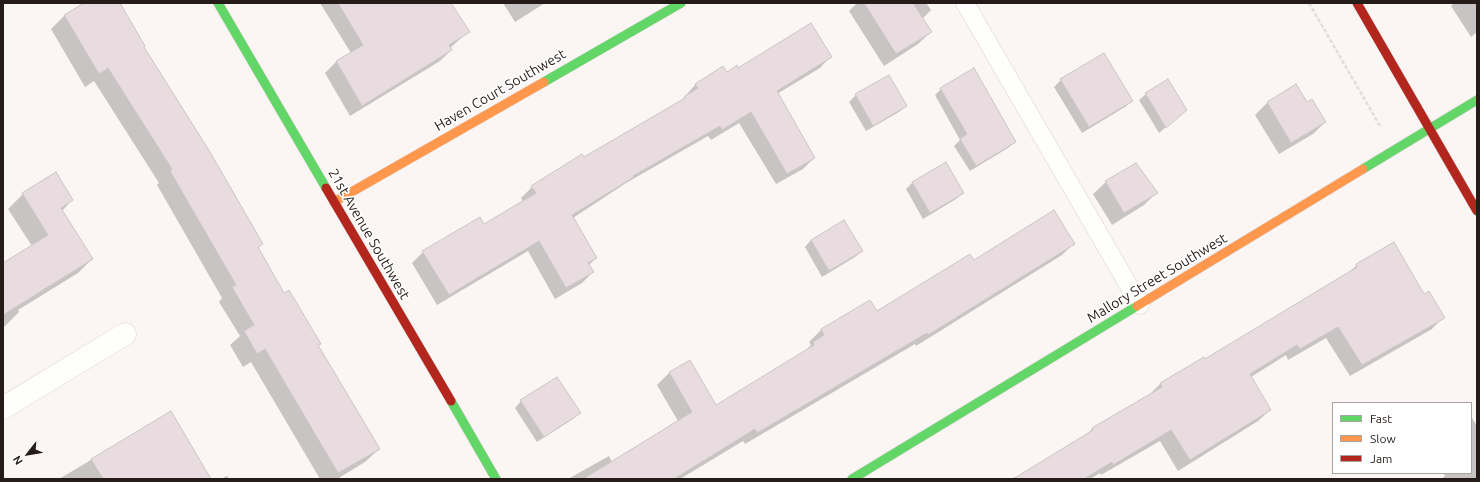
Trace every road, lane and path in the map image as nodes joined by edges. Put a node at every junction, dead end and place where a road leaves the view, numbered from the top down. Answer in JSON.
{"nodes":[{"id":1,"x":218,"y":3,"type":"edge"},
{"id":2,"x":681,"y":3,"type":"edge"},
{"id":3,"x":965,"y":3,"type":"edge"},
{"id":4,"x":1309,"y":3,"type":"edge"},
{"id":5,"x":1357,"y":3,"type":"edge"},
{"id":6,"x":1477,"y":100,"type":"edge"},
{"id":7,"x":1380,"y":127,"type":"dead end"},
{"id":8,"x":1430,"y":128,"type":"junction"},
{"id":9,"x":334,"y":202,"type":"junction"},
{"id":10,"x":1477,"y":211,"type":"edge"},
{"id":11,"x":1140,"y":305,"type":"junction"},
{"id":12,"x":125,"y":334,"type":"dead end"},
{"id":13,"x":3,"y":408,"type":"edge"},
{"id":14,"x":496,"y":479,"type":"edge"},
{"id":15,"x":852,"y":479,"type":"edge"}],
"edges":[{"from":1,"to":9,"type":"street","name":"21st Avenue Southwest"},
{"from":2,"to":9,"type":"street","name":"Haven Court Southwest"},
{"from":3,"to":11,"type":"lane"},
{"from":4,"to":7,"type":"path"},
{"from":5,"to":8,"type":"street"},
{"from":6,"to":8,"type":"street","name":"Mallory Street Southwest"},
{"from":8,"to":10,"type":"street"},
{"from":8,"to":11,"type":"street","name":"Mallory Street Southwest"},
{"from":9,"to":14,"type":"street","name":"21st Avenue Southwest"},
{"from":11,"to":15,"type":"street","name":"Mallory Street Southwest"},
{"from":12,"to":13,"type":"street"}]}
